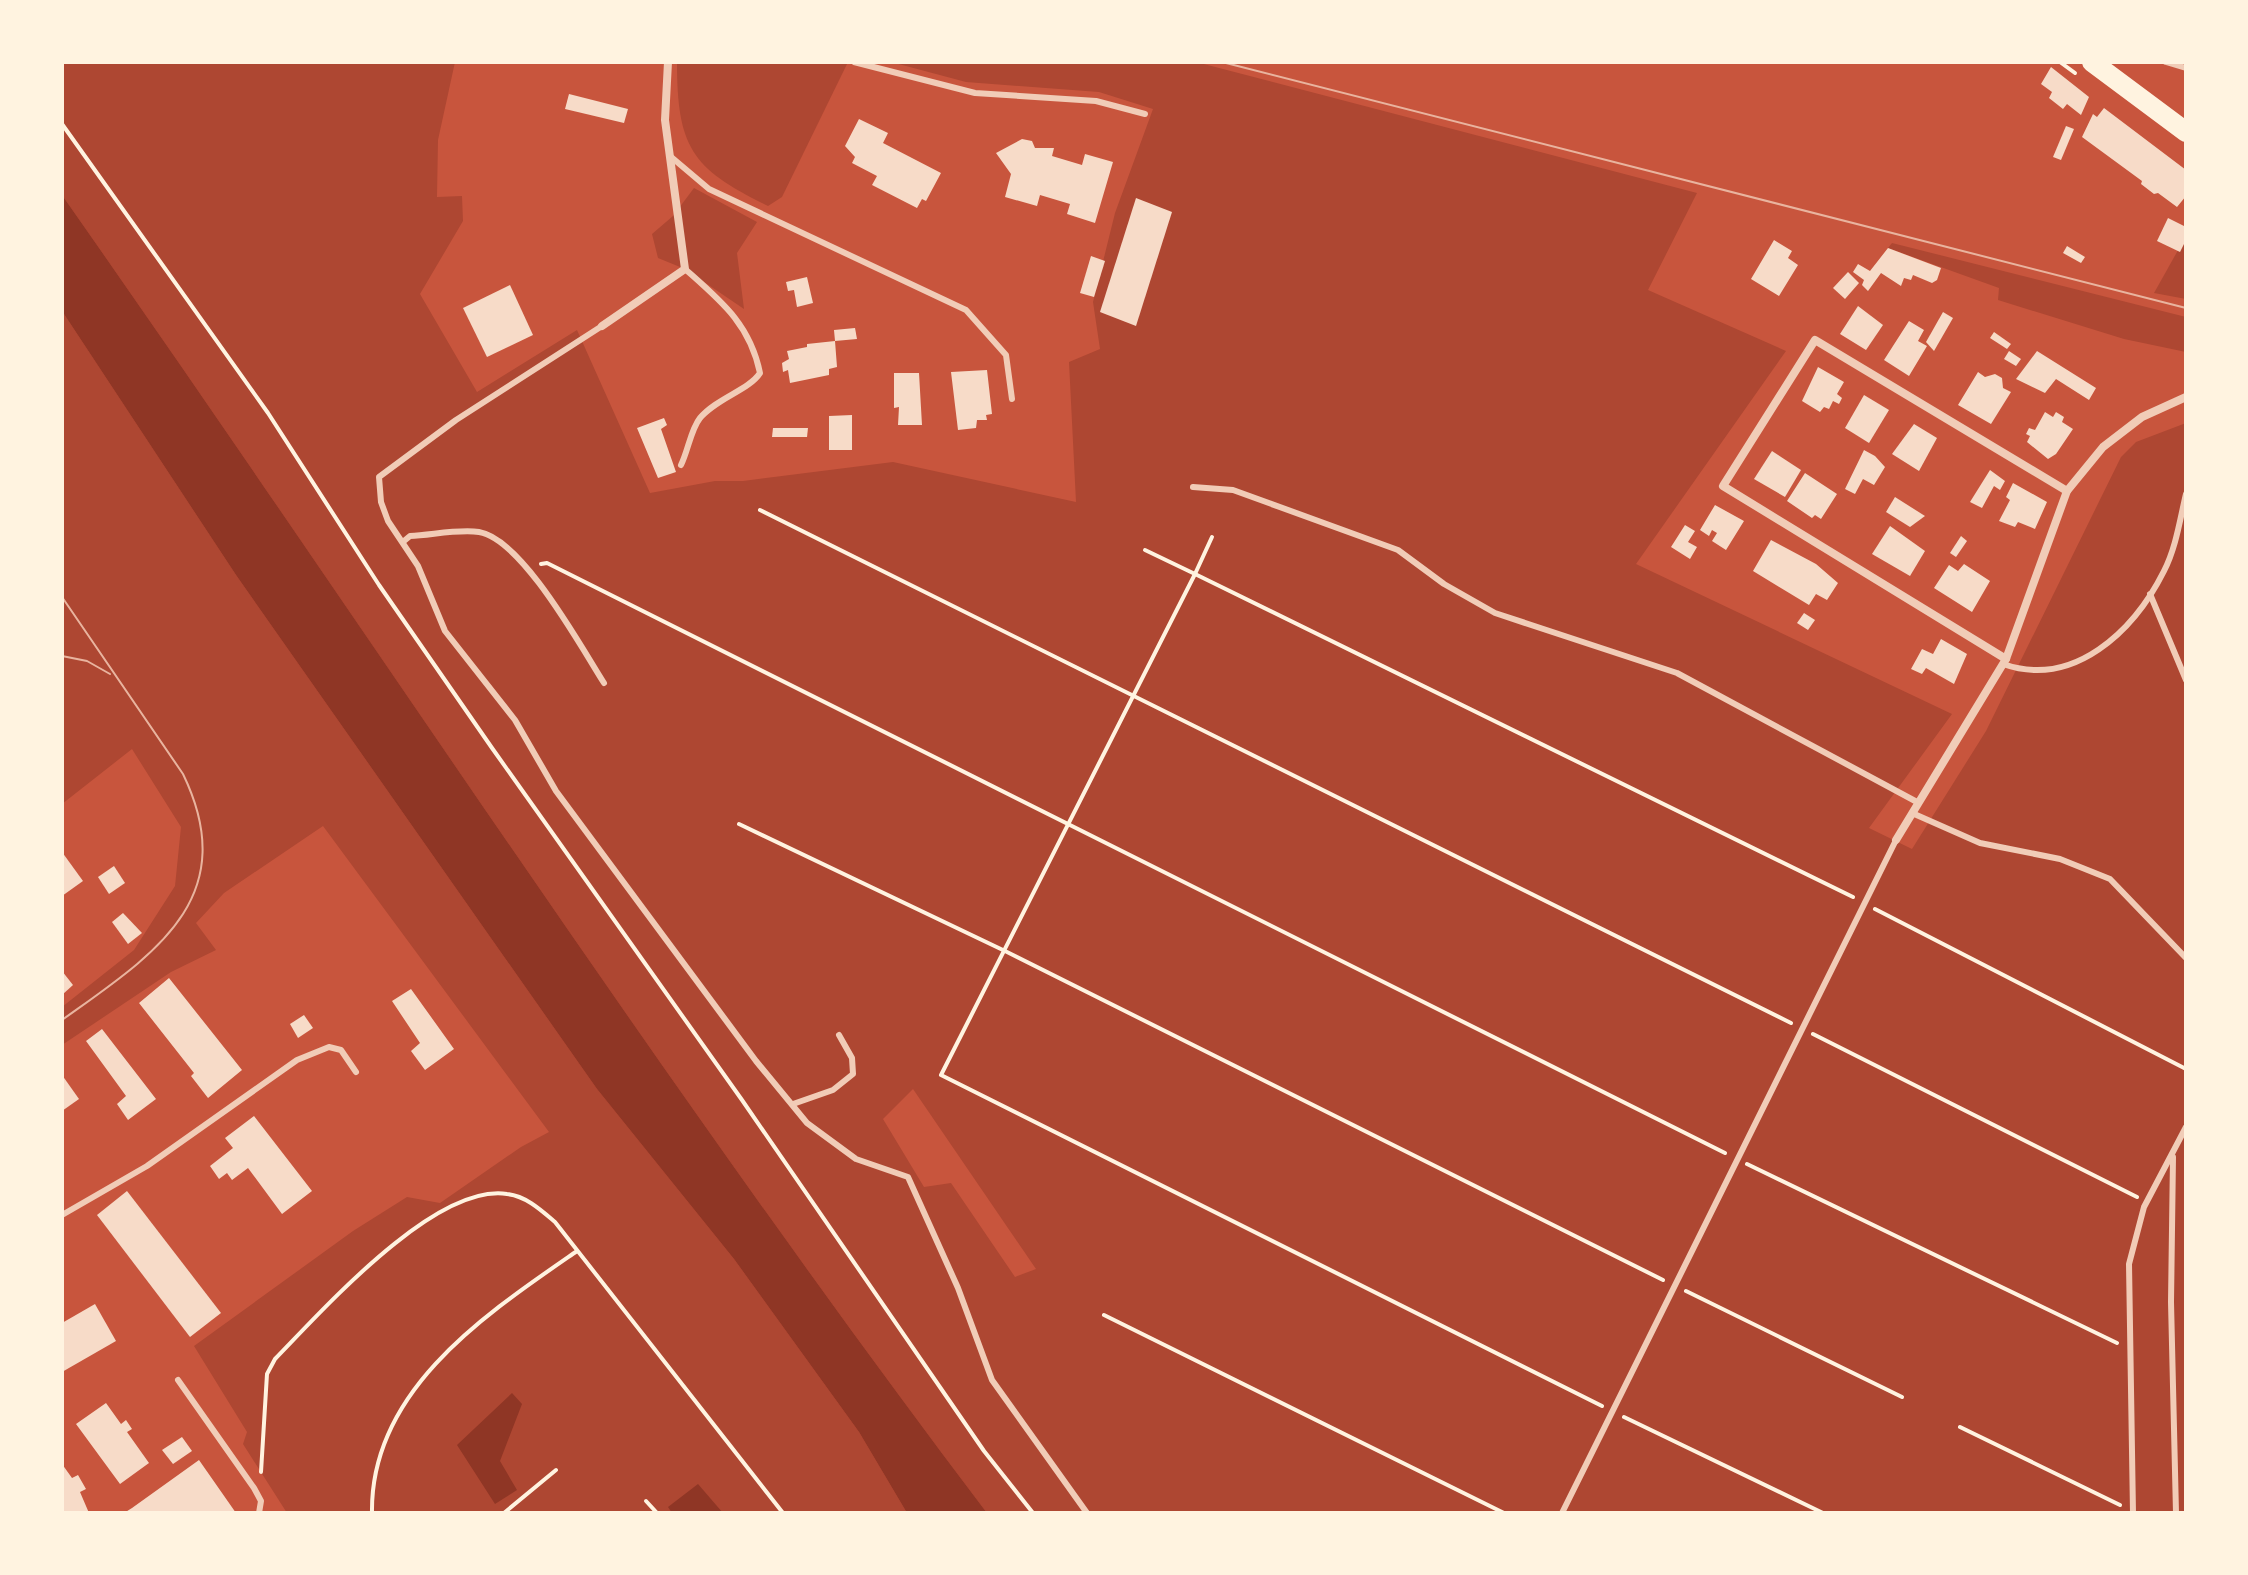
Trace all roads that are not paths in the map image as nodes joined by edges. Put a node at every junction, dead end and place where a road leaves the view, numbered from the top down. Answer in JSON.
{"nodes":[{"id":1,"x":668,"y":62,"type":"edge"},
{"id":2,"x":854,"y":62,"type":"edge"},
{"id":3,"x":2092,"y":62,"type":"edge"},
{"id":4,"x":2166,"y":62,"type":"edge"},
{"id":5,"x":2186,"y":68,"type":"edge"},
{"id":6,"x":1145,"y":114,"type":"dead end"},
{"id":7,"x":2186,"y":132,"type":"edge"},
{"id":8,"x":670,"y":156,"type":"junction"},
{"id":9,"x":685,"y":269,"type":"junction"},
{"id":10,"x":602,"y":326,"type":"joint"},
{"id":11,"x":2186,"y":397,"type":"edge"},
{"id":12,"x":1012,"y":399,"type":"dead end"},
{"id":13,"x":681,"y":465,"type":"dead end"},
{"id":14,"x":1193,"y":487,"type":"dead end"},
{"id":15,"x":2067,"y":491,"type":"junction"},
{"id":16,"x":2186,"y":494,"type":"edge"},
{"id":17,"x":404,"y":541,"type":"junction"},
{"id":18,"x":2150,"y":594,"type":"junction"},
{"id":19,"x":2004,"y":662,"type":"junction"},
{"id":20,"x":2186,"y":680,"type":"edge"},
{"id":21,"x":604,"y":683,"type":"dead end"},
{"id":22,"x":1917,"y":802,"type":"junction"},
{"id":23,"x":1910,"y":812,"type":"junction"},
{"id":24,"x":1896,"y":840,"type":"joint"},
{"id":25,"x":2186,"y":958,"type":"edge"},
{"id":26,"x":839,"y":1035,"type":"dead end"},
{"id":27,"x":356,"y":1072,"type":"dead end"},
{"id":28,"x":793,"y":1104,"type":"junction"},
{"id":29,"x":2186,"y":1127,"type":"edge"},
{"id":30,"x":2174,"y":1153,"type":"junction"},
{"id":31,"x":62,"y":1215,"type":"edge"},
{"id":32,"x":178,"y":1380,"type":"dead end"},
{"id":33,"x":2133,"y":1512,"type":"edge"},
{"id":34,"x":259,"y":1513,"type":"edge"},
{"id":35,"x":1087,"y":1513,"type":"edge"},
{"id":36,"x":1562,"y":1513,"type":"edge"},
{"id":37,"x":2176,"y":1513,"type":"edge"}],
"edges":[{"from":1,"to":8,"type":"street"},
{"from":2,"to":6,"type":"lane"},
{"from":3,"to":7,"type":"main road"},
{"from":4,"to":5,"type":"lane"},
{"from":8,"to":9,"type":"street"},
{"from":8,"to":12,"type":"lane"},
{"from":9,"to":10,"type":"street"},
{"from":9,"to":13,"type":"lane"},
{"from":10,"to":17,"type":"lane"},
{"from":11,"to":15,"type":"street"},
{"from":14,"to":22,"type":"lane"},
{"from":15,"to":19,"type":"street"},
{"from":15,"to":19,"type":"street"},
{"from":16,"to":18,"type":"lane"},
{"from":17,"to":21,"type":"lane"},
{"from":17,"to":28,"type":"lane"},
{"from":18,"to":19,"type":"lane"},
{"from":18,"to":20,"type":"lane"},
{"from":19,"to":22,"type":"street"},
{"from":22,"to":23,"type":"street"},
{"from":23,"to":24,"type":"street"},
{"from":23,"to":25,"type":"lane"},
{"from":24,"to":36,"type":"lane"},
{"from":26,"to":28,"type":"lane"},
{"from":27,"to":31,"type":"lane"},
{"from":28,"to":35,"type":"lane"},
{"from":29,"to":30,"type":"lane"},
{"from":30,"to":33,"type":"lane"},
{"from":30,"to":37,"type":"lane"},
{"from":32,"to":34,"type":"lane"}]}
